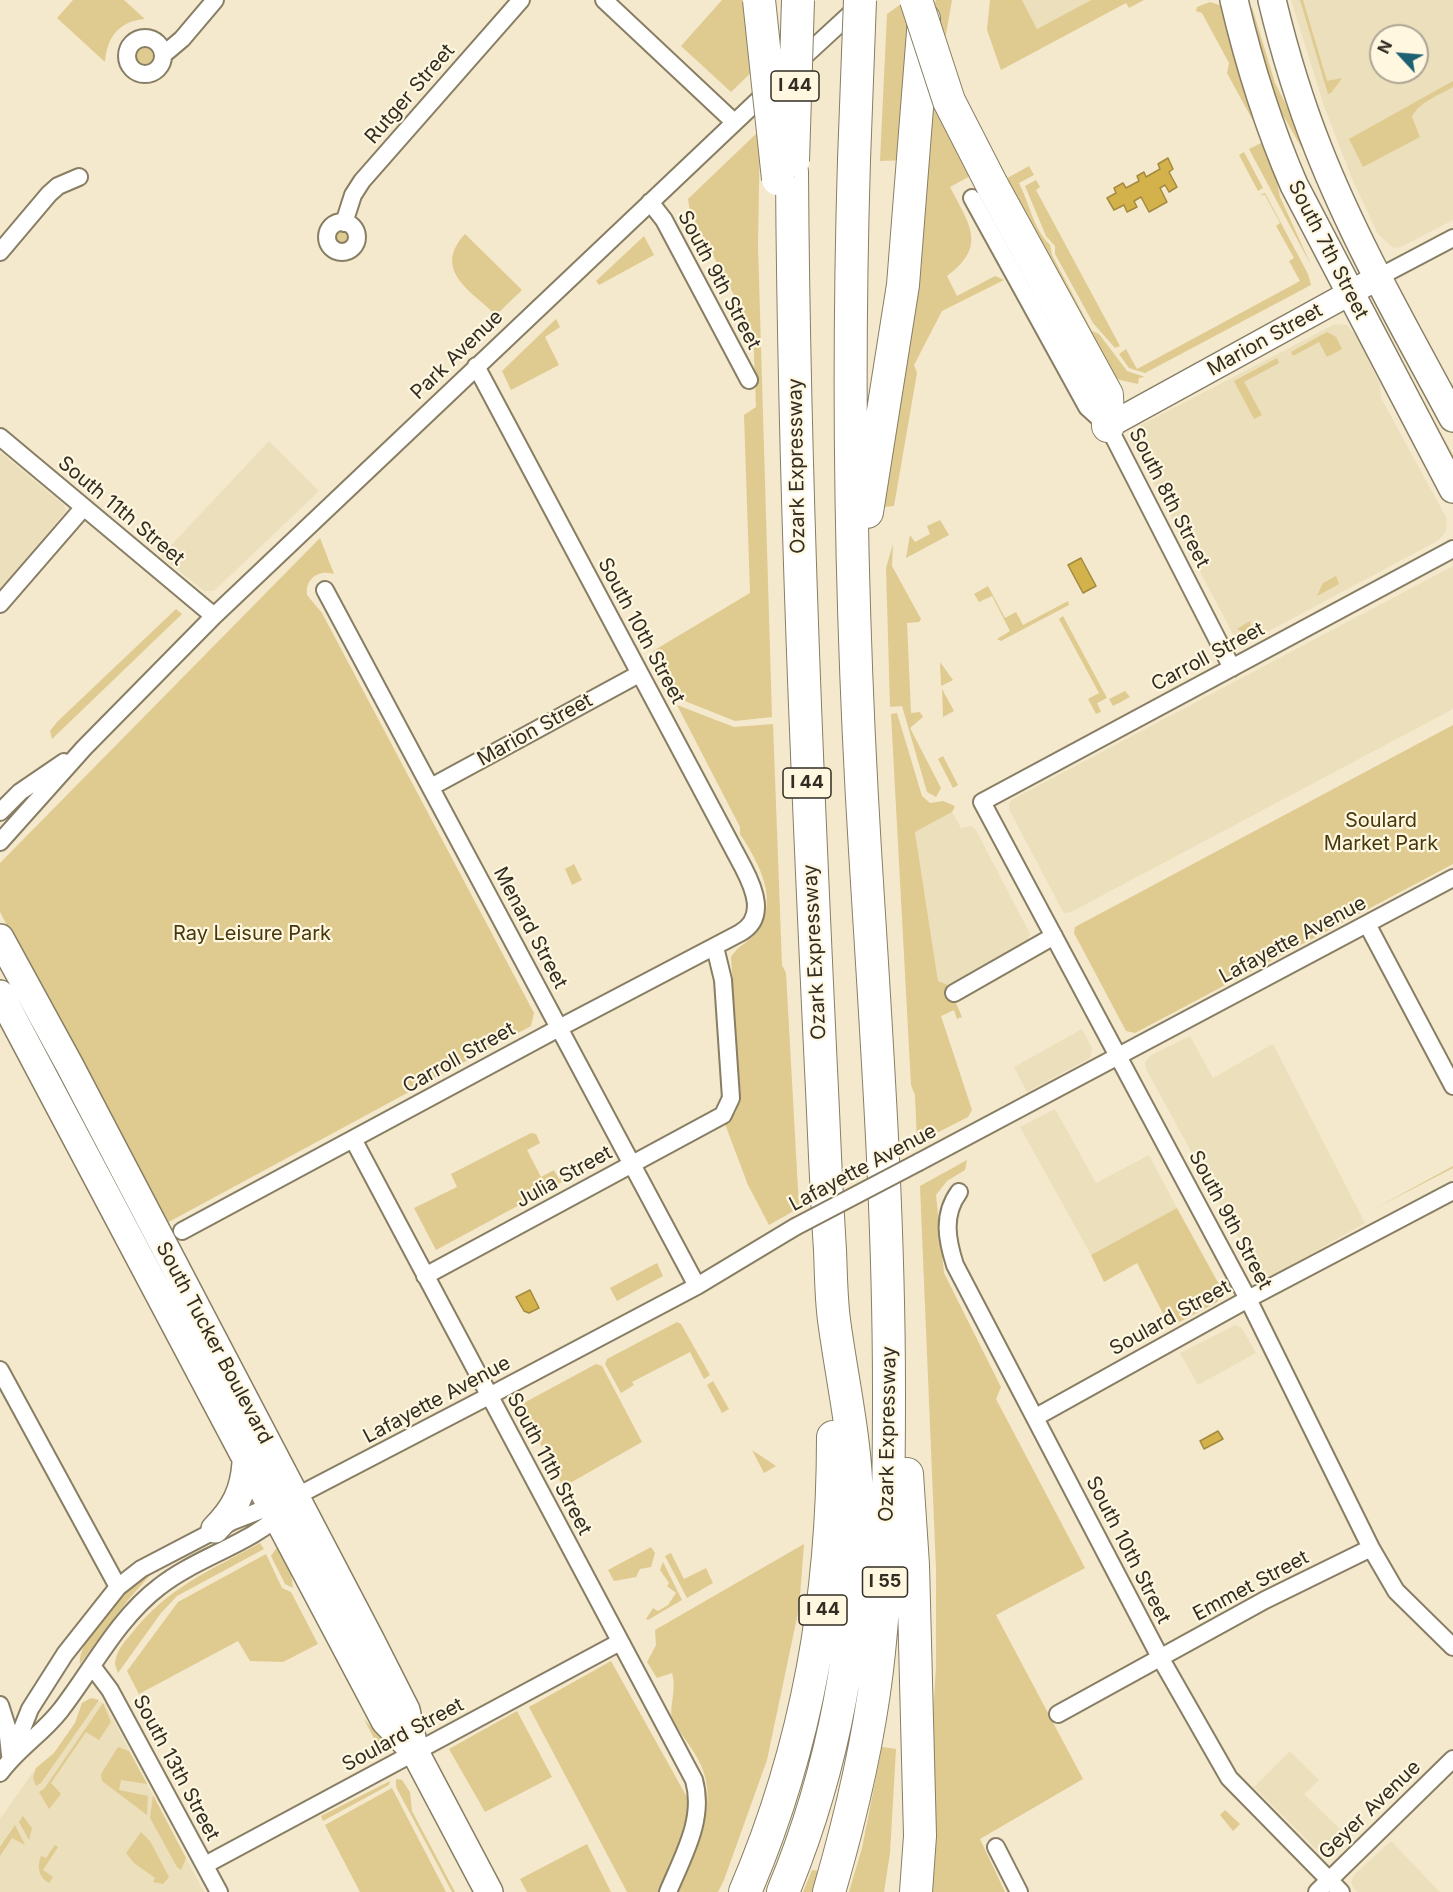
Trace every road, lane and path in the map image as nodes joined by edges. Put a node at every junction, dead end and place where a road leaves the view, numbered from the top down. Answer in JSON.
{"nodes":[{"id":1,"x":215,"y":0,"type":"edge"},
{"id":2,"x":520,"y":0,"type":"edge"},
{"id":3,"x":604,"y":0,"type":"edge"},
{"id":4,"x":759,"y":0,"type":"edge"},
{"id":5,"x":798,"y":0,"type":"edge"},
{"id":6,"x":863,"y":0,"type":"edge"},
{"id":7,"x":910,"y":0,"type":"edge"},
{"id":8,"x":916,"y":0,"type":"edge"},
{"id":9,"x":929,"y":0,"type":"edge"},
{"id":10,"x":1234,"y":0,"type":"edge"},
{"id":11,"x":1272,"y":0,"type":"edge"},
{"id":12,"x":921,"y":39,"type":"junction"},
{"id":13,"x":162,"y":55,"type":"dead end"},
{"id":14,"x":734,"y":122,"type":"junction"},
{"id":15,"x":785,"y":175,"type":"junction"},
{"id":16,"x":79,"y":177,"type":"dead end"},
{"id":17,"x":650,"y":202,"type":"junction"},
{"id":18,"x":344,"y":223,"type":"dead end"},
{"id":19,"x":1453,"y":238,"type":"edge"},
{"id":20,"x":0,"y":252,"type":"edge"},
{"id":21,"x":1378,"y":277,"type":"junction"},
{"id":22,"x":1350,"y":292,"type":"junction"},
{"id":23,"x":476,"y":366,"type":"junction"},
{"id":24,"x":749,"y":380,"type":"dead end"},
{"id":25,"x":1453,"y":418,"type":"edge"},
{"id":26,"x":1108,"y":426,"type":"junction"},
{"id":27,"x":0,"y":437,"type":"edge"},
{"id":28,"x":1453,"y":489,"type":"edge"},
{"id":29,"x":84,"y":507,"type":"junction"},
{"id":30,"x":1453,"y":549,"type":"edge"},
{"id":31,"x":324,"y":590,"type":"dead end"},
{"id":32,"x":855,"y":593,"type":"junction"},
{"id":33,"x":0,"y":604,"type":"edge"},
{"id":34,"x":214,"y":616,"type":"junction"},
{"id":35,"x":1232,"y":668,"type":"junction"},
{"id":36,"x":639,"y":674,"type":"junction"},
{"id":37,"x":84,"y":747,"type":"junction"},
{"id":38,"x":431,"y":787,"type":"junction"},
{"id":39,"x":982,"y":802,"type":"joint"},
{"id":40,"x":0,"y":812,"type":"edge"},
{"id":41,"x":0,"y":842,"type":"edge"},
{"id":42,"x":1453,"y":878,"type":"edge"},
{"id":43,"x":754,"y":919,"type":"joint"},
{"id":44,"x":1367,"y":924,"type":"junction"},
{"id":45,"x":1054,"y":936,"type":"junction"},
{"id":46,"x":0,"y":938,"type":"edge"},
{"id":47,"x":715,"y":946,"type":"junction"},
{"id":48,"x":954,"y":993,"type":"dead end"},
{"id":49,"x":0,"y":994,"type":"edge"},
{"id":50,"x":559,"y":1028,"type":"junction"},
{"id":51,"x":1119,"y":1058,"type":"junction"},
{"id":52,"x":1453,"y":1086,"type":"edge"},
{"id":53,"x":353,"y":1140,"type":"junction"},
{"id":54,"x":632,"y":1164,"type":"junction"},
{"id":55,"x":1453,"y":1191,"type":"edge"},
{"id":56,"x":959,"y":1192,"type":"dead end"},
{"id":57,"x":182,"y":1231,"type":"dead end"},
{"id":58,"x":889,"y":1267,"type":"junction"},
{"id":59,"x":425,"y":1276,"type":"junction"},
{"id":60,"x":697,"y":1286,"type":"junction"},
{"id":61,"x":1248,"y":1299,"type":"junction"},
{"id":62,"x":833,"y":1316,"type":"junction"},
{"id":63,"x":0,"y":1370,"type":"edge"},
{"id":64,"x":489,"y":1396,"type":"junction"},
{"id":65,"x":1036,"y":1417,"type":"junction"},
{"id":66,"x":246,"y":1463,"type":"junction"},
{"id":67,"x":295,"y":1497,"type":"junction"},
{"id":68,"x":272,"y":1512,"type":"junction"},
{"id":69,"x":215,"y":1529,"type":"junction"},
{"id":70,"x":1371,"y":1548,"type":"junction"},
{"id":71,"x":118,"y":1587,"type":"junction"},
{"id":72,"x":620,"y":1642,"type":"junction"},
{"id":73,"x":1453,"y":1647,"type":"edge"},
{"id":74,"x":1161,"y":1659,"type":"junction"},
{"id":75,"x":92,"y":1666,"type":"junction"},
{"id":76,"x":915,"y":1674,"type":"junction"},
{"id":77,"x":0,"y":1705,"type":"edge"},
{"id":78,"x":1058,"y":1714,"type":"dead end"},
{"id":79,"x":5,"y":1752,"type":"edge"},
{"id":80,"x":415,"y":1752,"type":"junction"},
{"id":81,"x":1453,"y":1759,"type":"edge"},
{"id":82,"x":0,"y":1773,"type":"edge"},
{"id":83,"x":996,"y":1847,"type":"dead end"},
{"id":84,"x":206,"y":1865,"type":"junction"},
{"id":85,"x":1329,"y":1888,"type":"edge"},
{"id":86,"x":219,"y":1892,"type":"edge"},
{"id":87,"x":489,"y":1892,"type":"edge"},
{"id":88,"x":668,"y":1892,"type":"edge"},
{"id":89,"x":746,"y":1892,"type":"edge"},
{"id":90,"x":783,"y":1892,"type":"edge"},
{"id":91,"x":829,"y":1892,"type":"edge"},
{"id":92,"x":898,"y":1892,"type":"edge"},
{"id":93,"x":916,"y":1892,"type":"edge"},
{"id":94,"x":1019,"y":1892,"type":"edge"}],
"edges":[{"from":1,"to":13,"type":"street"},
{"from":2,"to":18,"type":"street","name":"Rutger Street"},
{"from":3,"to":14,"type":"street"},
{"from":4,"to":15,"type":"highway","bridge":true},
{"from":5,"to":15,"type":"highway","name":"Ozark Expressway","number":"I 44","bridge":true},
{"from":6,"to":14,"type":"street","name":"Park Avenue"},
{"from":6,"to":32,"type":"highway","name":"Ozark Expressway","bridge":true},
{"from":7,"to":12,"type":"highway"},
{"from":8,"to":26,"type":"highway","bridge":true},
{"from":9,"to":12,"type":"highway"},
{"from":10,"to":22,"type":"main road","name":"South 7th Street"},
{"from":11,"to":21,"type":"main road","name":"South 7th Street"},
{"from":12,"to":32,"type":"highway"},
{"from":14,"to":17,"type":"street","name":"Park Avenue"},
{"from":15,"to":62,"type":"highway","name":"Ozark Expressway","number":"I 44"},
{"from":16,"to":20,"type":"street"},
{"from":17,"to":23,"type":"street","name":"Park Avenue"},
{"from":17,"to":24,"type":"street","name":"South 9th Street"},
{"from":19,"to":21,"type":"street","name":"Marion Street"},
{"from":21,"to":22,"type":"street","name":"Marion Street"},
{"from":21,"to":25,"type":"main road","name":"South 7th Street"},
{"from":22,"to":26,"type":"street","name":"Marion Street"},
{"from":22,"to":28,"type":"main road","name":"South 7th Street"},
{"from":23,"to":34,"type":"street","name":"Park Avenue"},
{"from":23,"to":36,"type":"street","name":"South 10th Street"},
{"from":26,"to":35,"type":"street","name":"South 8th Street"},
{"from":27,"to":29,"type":"street","name":"South 11th Street"},
{"from":29,"to":33,"type":"street"},
{"from":29,"to":34,"type":"street","name":"South 11th Street"},
{"from":30,"to":35,"type":"street","name":"Carroll Street"},
{"from":31,"to":38,"type":"street","name":"Menard Street"},
{"from":32,"to":58,"type":"highway","name":"Ozark Expressway"},
{"from":34,"to":37,"type":"street","name":"Park Avenue"},
{"from":35,"to":39,"type":"street","name":"Carroll Street"},
{"from":36,"to":38,"type":"street","name":"Marion Street"},
{"from":36,"to":43,"type":"street","name":"South 10th Street"},
{"from":37,"to":40,"type":"street","name":"Park Avenue"},
{"from":37,"to":41,"type":"street","name":"Park Avenue"},
{"from":38,"to":50,"type":"street","name":"Menard Street"},
{"from":39,"to":45,"type":"street","name":"South 9th Street"},
{"from":42,"to":44,"type":"street","name":"Lafayette Avenue"},
{"from":43,"to":47,"type":"street","name":"Carroll Street"},
{"from":44,"to":51,"type":"street","name":"Lafayette Avenue"},
{"from":44,"to":52,"type":"street"},
{"from":45,"to":48,"type":"street"},
{"from":45,"to":51,"type":"street","name":"South 9th Street"},
{"from":46,"to":67,"type":"main road","name":"South Tucker Boulevard"},
{"from":47,"to":50,"type":"street","name":"Carroll Street"},
{"from":47,"to":54,"type":"street","name":"Julia Street"},
{"from":49,"to":66,"type":"main road","name":"South Tucker Boulevard"},
{"from":50,"to":53,"type":"street","name":"Carroll Street"},
{"from":50,"to":54,"type":"street","name":"Menard Street"},
{"from":51,"to":60,"type":"street","name":"Lafayette Avenue","bridge":true},
{"from":51,"to":61,"type":"street","name":"South 9th Street"},
{"from":53,"to":57,"type":"street","name":"Carroll Street"},
{"from":53,"to":59,"type":"street","name":"South 11th Street"},
{"from":54,"to":59,"type":"street","name":"Julia Street"},
{"from":54,"to":60,"type":"street","name":"Menard Street"},
{"from":55,"to":61,"type":"street","name":"Soulard Street"},
{"from":56,"to":65,"type":"street","name":"South 10th Street"},
{"from":58,"to":76,"type":"highway"},
{"from":58,"to":91,"type":"highway","name":"Ozark Expressway","number":"I 55"},
{"from":59,"to":64,"type":"street","name":"South 11th Street"},
{"from":60,"to":64,"type":"street","name":"Lafayette Avenue"},
{"from":61,"to":65,"type":"street","name":"Soulard Street"},
{"from":61,"to":70,"type":"street","name":"South 9th Street"},
{"from":62,"to":89,"type":"highway","number":"I 44"},
{"from":62,"to":90,"type":"highway","name":"Ozark Expressway","number":"I 55"},
{"from":63,"to":71,"type":"street"},
{"from":64,"to":67,"type":"street","name":"Lafayette Avenue"},
{"from":64,"to":72,"type":"street","name":"South 11th Street"},
{"from":65,"to":74,"type":"street","name":"South 10th Street"},
{"from":66,"to":68,"type":"main road","name":"South Tucker Boulevard"},
{"from":66,"to":69,"type":"main road"},
{"from":67,"to":68,"type":"street","name":"Lafayette Avenue"},
{"from":67,"to":80,"type":"main road","name":"South Tucker Boulevard"},
{"from":68,"to":69,"type":"street","name":"Lafayette Avenue"},
{"from":68,"to":75,"type":"street","name":"Lafayette Avenue"},
{"from":68,"to":80,"type":"main road","name":"South Tucker Boulevard"},
{"from":69,"to":71,"type":"street","name":"Lafayette Avenue"},
{"from":70,"to":73,"type":"street","name":"South 9th Street"},
{"from":70,"to":74,"type":"street","name":"Emmet Street"},
{"from":71,"to":79,"type":"street","name":"Lafayette Avenue"},
{"from":72,"to":80,"type":"street","name":"Soulard Street"},
{"from":72,"to":88,"type":"street","name":"South 11th Street"},
{"from":74,"to":78,"type":"street","name":"Emmet Street"},
{"from":74,"to":85,"type":"street","name":"South 10th Street"},
{"from":75,"to":79,"type":"street","name":"Lafayette Avenue"},
{"from":75,"to":84,"type":"street","name":"South 13th Street"},
{"from":76,"to":92,"type":"highway"},
{"from":76,"to":93,"type":"highway"},
{"from":77,"to":79,"type":"street"},
{"from":79,"to":82,"type":"street","name":"Lafayette Avenue"},
{"from":80,"to":84,"type":"street","name":"Soulard Street"},
{"from":80,"to":87,"type":"main road","name":"South Tucker Boulevard"},
{"from":81,"to":85,"type":"street","name":"Geyer Avenue"},
{"from":83,"to":94,"type":"street"},
{"from":84,"to":86,"type":"street","name":"South 13th Street"}]}
